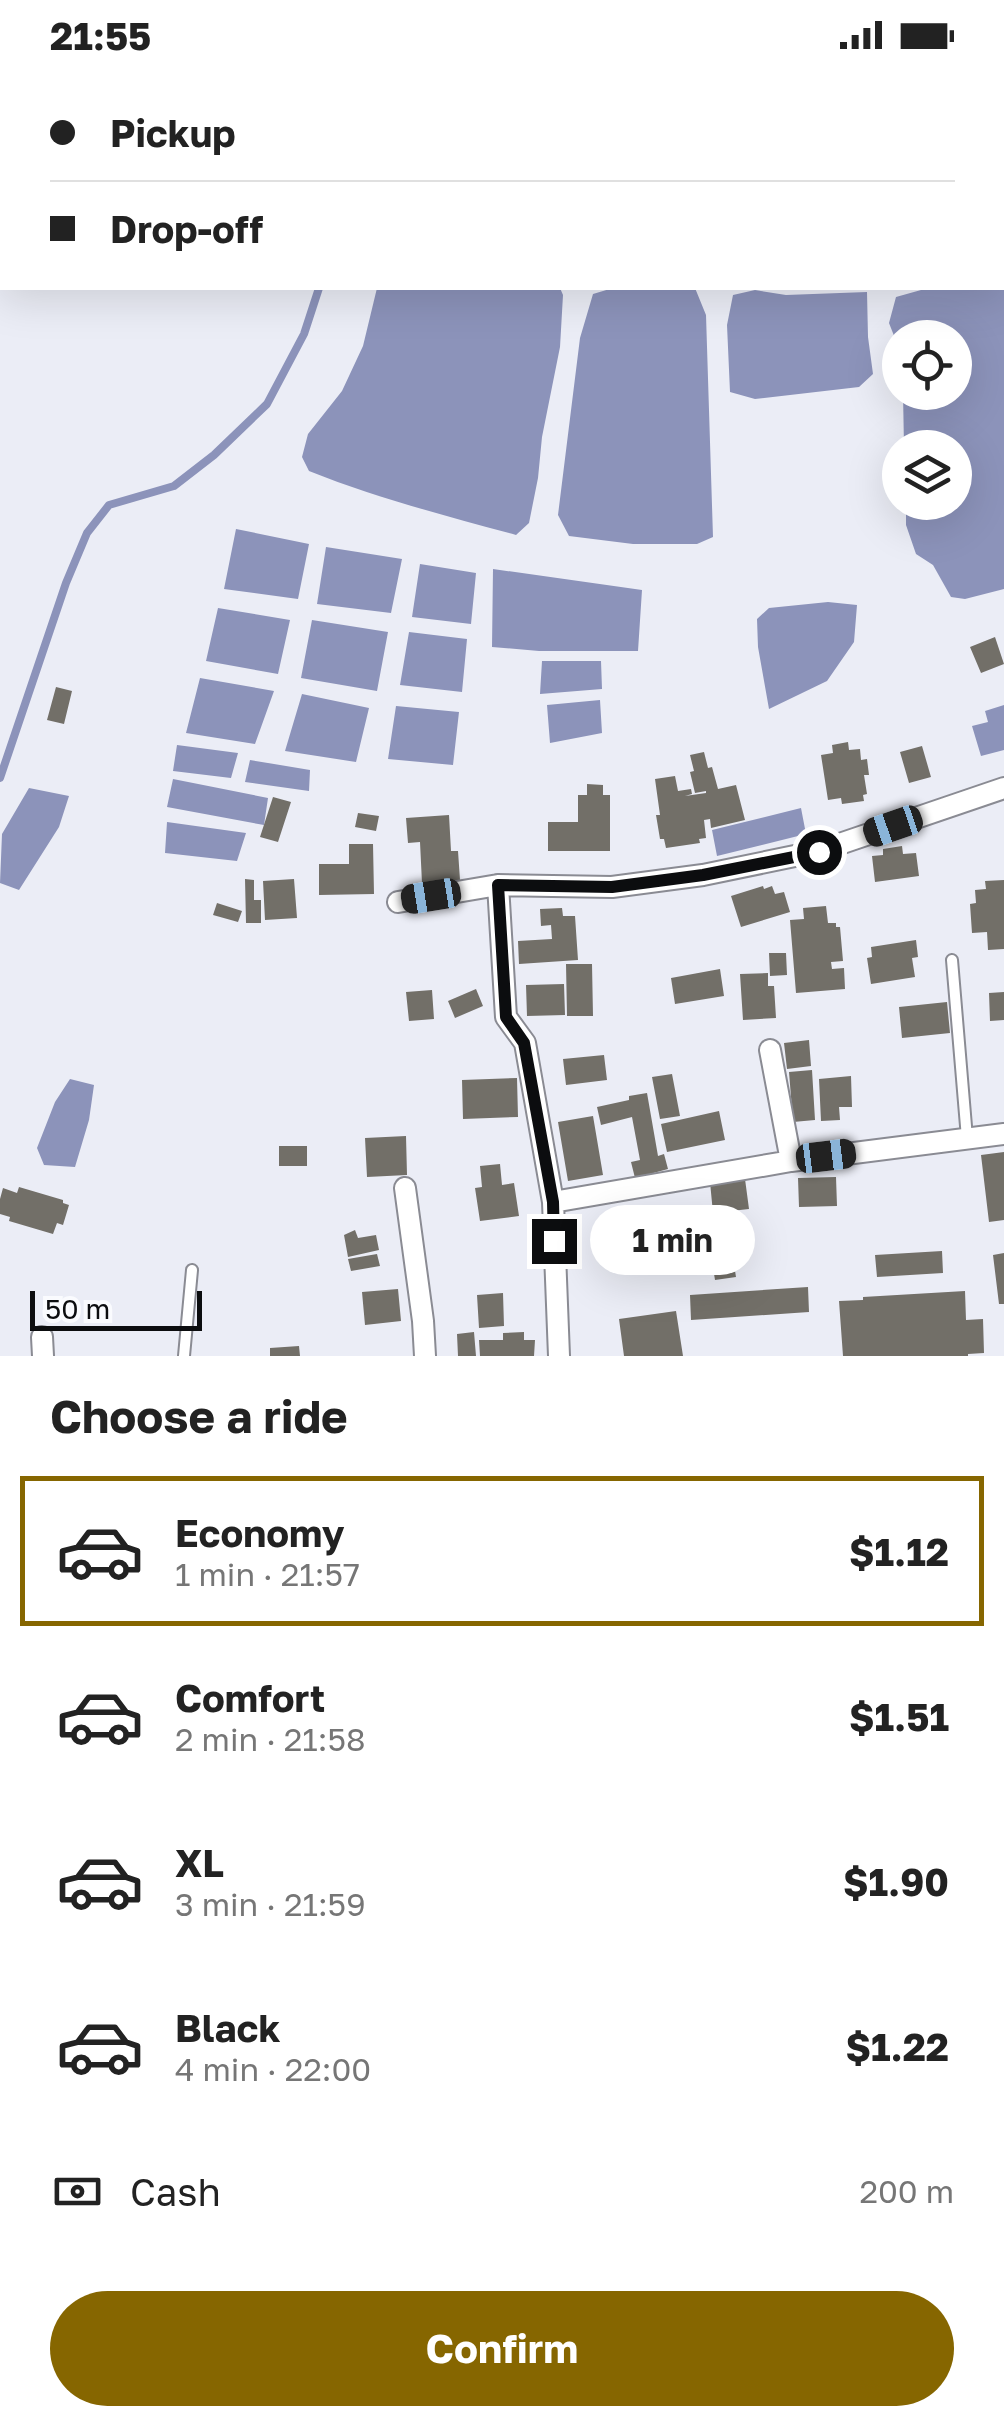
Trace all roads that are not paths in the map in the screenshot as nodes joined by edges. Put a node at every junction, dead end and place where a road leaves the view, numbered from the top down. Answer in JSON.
{"nodes":[{"id":1,"x":1004,"y":788,"type":"edge"},
{"id":2,"x":498,"y":885,"type":"junction"},
{"id":3,"x":398,"y":902,"type":"dead end"},
{"id":4,"x":952,"y":960,"type":"dead end"},
{"id":5,"x":770,"y":1050,"type":"dead end"},
{"id":6,"x":1004,"y":1134,"type":"edge"},
{"id":7,"x":967,"y":1139,"type":"junction"},
{"id":8,"x":791,"y":1160,"type":"junction"},
{"id":9,"x":405,"y":1188,"type":"dead end"},
{"id":10,"x":553,"y":1202,"type":"junction"},
{"id":11,"x":192,"y":1270,"type":"dead end"},
{"id":12,"x":184,"y":1356,"type":"edge"},
{"id":13,"x":425,"y":1356,"type":"edge"},
{"id":14,"x":558,"y":1356,"type":"edge"}],
"edges":[{"from":1,"to":2,"type":"street"},
{"from":2,"to":3,"type":"street"},
{"from":2,"to":10,"type":"street"},
{"from":4,"to":7,"type":"lane"},
{"from":5,"to":8,"type":"street"},
{"from":6,"to":7,"type":"street"},
{"from":7,"to":8,"type":"street"},
{"from":8,"to":10,"type":"street"},
{"from":9,"to":13,"type":"street"},
{"from":10,"to":14,"type":"street"},
{"from":11,"to":12,"type":"lane"}]}
